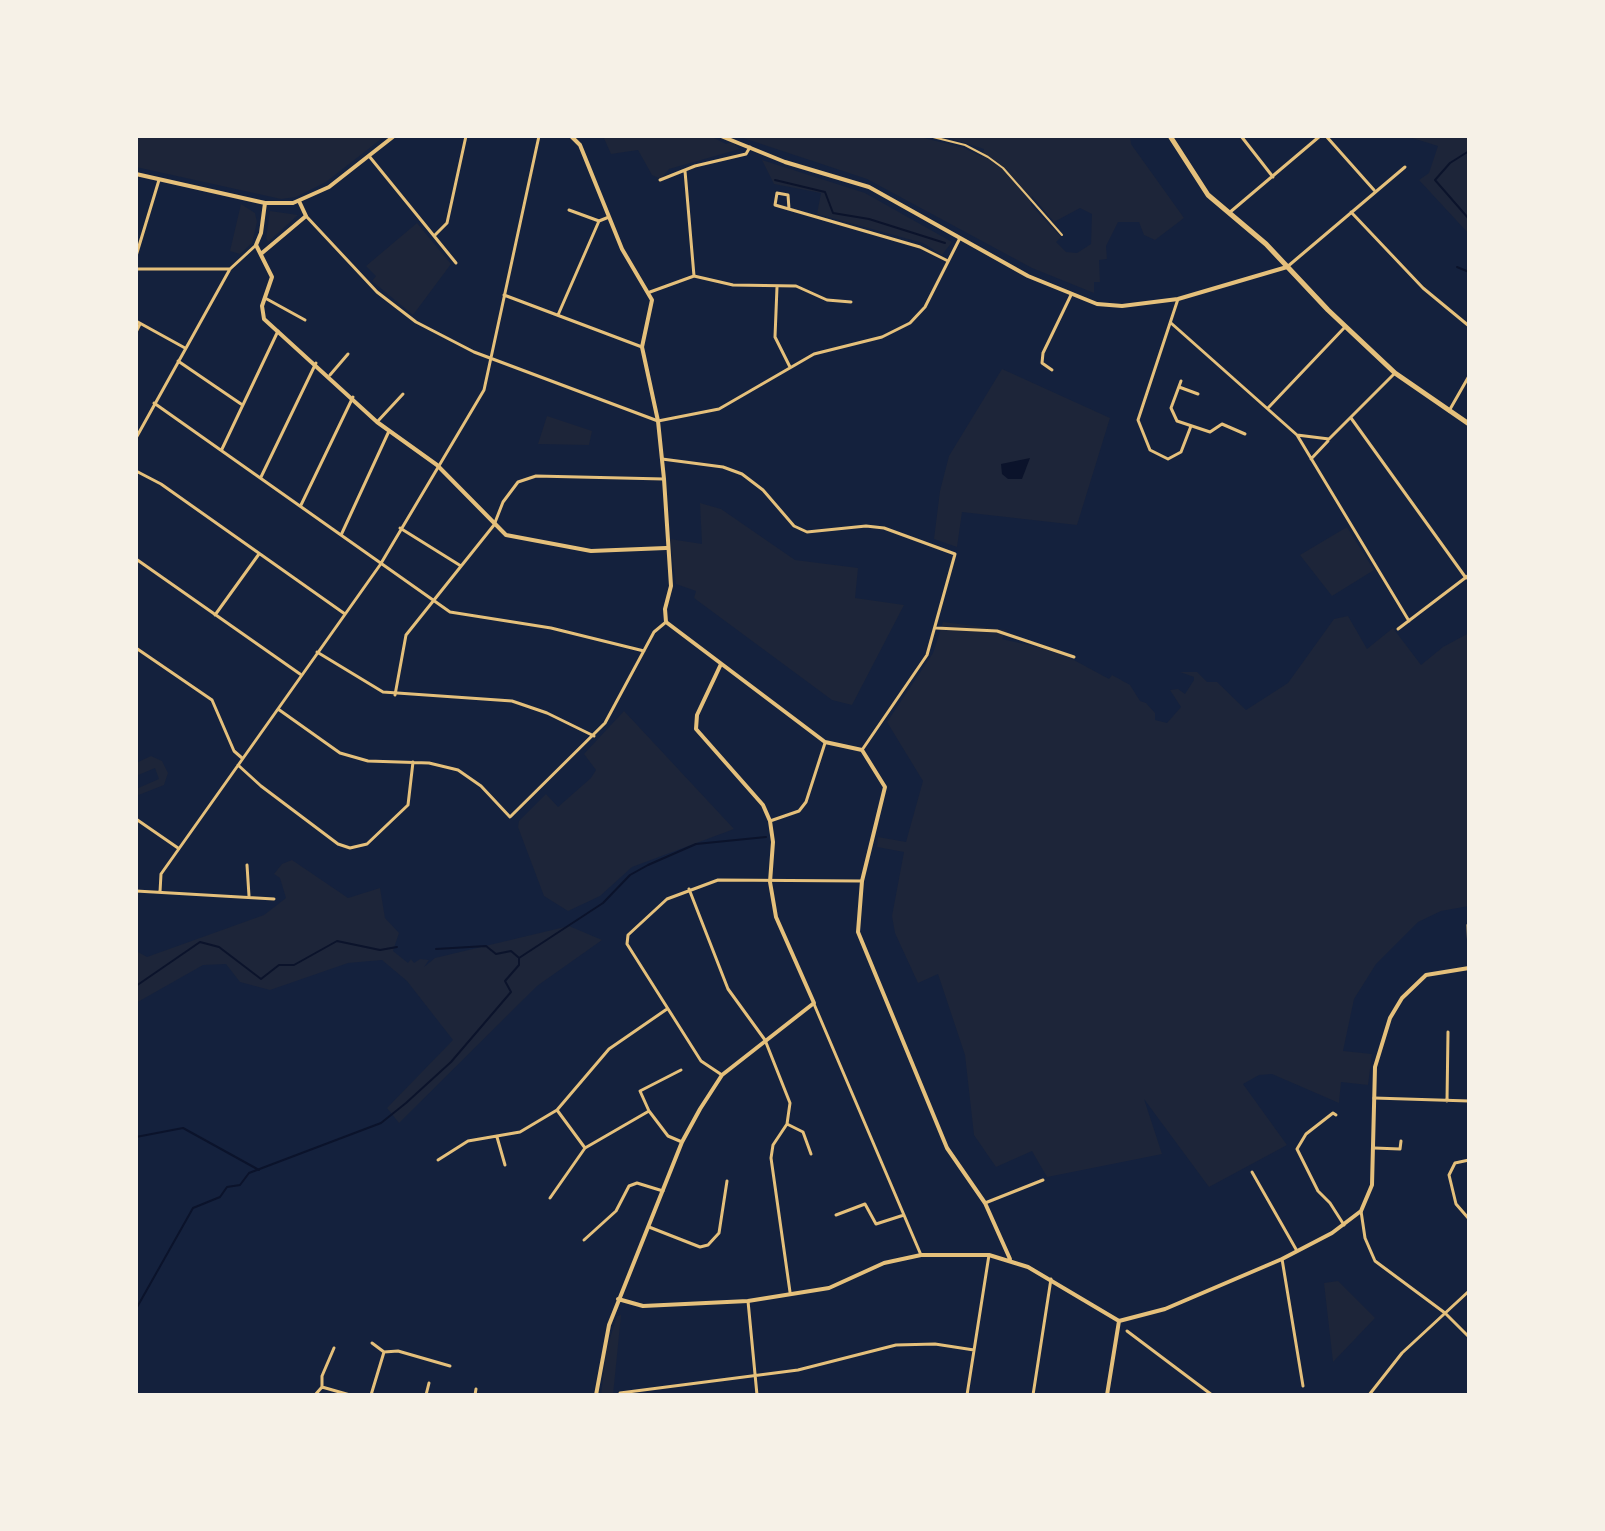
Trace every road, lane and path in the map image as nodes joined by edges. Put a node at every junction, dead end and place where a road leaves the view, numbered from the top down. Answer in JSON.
{"nodes":[{"id":1,"x":394,"y":136,"type":"edge"},
{"id":2,"x":466,"y":136,"type":"edge"},
{"id":3,"x":539,"y":136,"type":"edge"},
{"id":4,"x":571,"y":136,"type":"edge"},
{"id":5,"x":721,"y":136,"type":"edge"},
{"id":6,"x":929,"y":136,"type":"edge"},
{"id":7,"x":1170,"y":136,"type":"edge"},
{"id":8,"x":1241,"y":136,"type":"edge"},
{"id":9,"x":1320,"y":136,"type":"edge"},
{"id":10,"x":1326,"y":136,"type":"edge"},
{"id":11,"x":750,"y":147,"type":"junction"},
{"id":12,"x":369,"y":156,"type":"junction"},
{"id":13,"x":1405,"y":167,"type":"dead end"},
{"id":14,"x":685,"y":171,"type":"junction"},
{"id":15,"x":136,"y":174,"type":"edge"},
{"id":16,"x":1273,"y":177,"type":"junction"},
{"id":17,"x":159,"y":180,"type":"junction"},
{"id":18,"x":660,"y":180,"type":"dead end"},
{"id":19,"x":1375,"y":191,"type":"junction"},
{"id":20,"x":299,"y":201,"type":"junction"},
{"id":21,"x":265,"y":203,"type":"junction"},
{"id":22,"x":789,"y":209,"type":"junction"},
{"id":23,"x":569,"y":210,"type":"dead end"},
{"id":24,"x":1351,"y":212,"type":"junction"},
{"id":25,"x":1229,"y":213,"type":"junction"},
{"id":26,"x":306,"y":216,"type":"junction"},
{"id":27,"x":609,"y":217,"type":"junction"},
{"id":28,"x":599,"y":221,"type":"junction"},
{"id":29,"x":1062,"y":235,"type":"dead end"},
{"id":30,"x":434,"y":236,"type":"junction"},
{"id":31,"x":960,"y":238,"type":"junction"},
{"id":32,"x":256,"y":245,"type":"junction"},
{"id":33,"x":262,"y":253,"type":"junction"},
{"id":34,"x":136,"y":256,"type":"edge"},
{"id":35,"x":948,"y":261,"type":"junction"},
{"id":36,"x":456,"y":263,"type":"dead end"},
{"id":37,"x":1287,"y":267,"type":"junction"},
{"id":38,"x":136,"y":269,"type":"edge"},
{"id":39,"x":230,"y":269,"type":"junction"},
{"id":40,"x":694,"y":276,"type":"junction"},
{"id":41,"x":777,"y":287,"type":"junction"},
{"id":42,"x":650,"y":292,"type":"junction"},
{"id":43,"x":504,"y":295,"type":"junction"},
{"id":44,"x":1071,"y":295,"type":"junction"},
{"id":45,"x":265,"y":298,"type":"junction"},
{"id":46,"x":1178,"y":299,"type":"junction"},
{"id":47,"x":851,"y":302,"type":"dead end"},
{"id":48,"x":558,"y":315,"type":"junction"},
{"id":49,"x":305,"y":320,"type":"dead end"},
{"id":50,"x":138,"y":322,"type":"edge"},
{"id":51,"x":1171,"y":323,"type":"junction"},
{"id":52,"x":1469,"y":326,"type":"edge"},
{"id":53,"x":1345,"y":327,"type":"junction"},
{"id":54,"x":278,"y":331,"type":"junction"},
{"id":55,"x":136,"y":332,"type":"edge"},
{"id":56,"x":642,"y":347,"type":"junction"},
{"id":57,"x":185,"y":348,"type":"junction"},
{"id":58,"x":348,"y":354,"type":"dead end"},
{"id":59,"x":491,"y":357,"type":"junction"},
{"id":60,"x":178,"y":361,"type":"junction"},
{"id":61,"x":316,"y":363,"type":"junction"},
{"id":62,"x":790,"y":367,"type":"junction"},
{"id":63,"x":1052,"y":370,"type":"dead end"},
{"id":64,"x":1395,"y":373,"type":"junction"},
{"id":65,"x":330,"y":375,"type":"junction"},
{"id":66,"x":1469,"y":376,"type":"edge"},
{"id":67,"x":1181,"y":381,"type":"dead end"},
{"id":68,"x":1179,"y":387,"type":"junction"},
{"id":69,"x":403,"y":394,"type":"dead end"},
{"id":70,"x":1198,"y":394,"type":"dead end"},
{"id":71,"x":353,"y":397,"type":"junction"},
{"id":72,"x":154,"y":403,"type":"junction"},
{"id":73,"x":242,"y":405,"type":"junction"},
{"id":74,"x":1268,"y":408,"type":"junction"},
{"id":75,"x":1449,"y":412,"type":"junction"},
{"id":76,"x":1351,"y":418,"type":"junction"},
{"id":77,"x":658,"y":421,"type":"junction"},
{"id":78,"x":377,"y":422,"type":"junction"},
{"id":79,"x":1469,"y":424,"type":"edge"},
{"id":80,"x":1191,"y":426,"type":"junction"},
{"id":81,"x":389,"y":431,"type":"junction"},
{"id":82,"x":1245,"y":434,"type":"dead end"},
{"id":83,"x":1297,"y":435,"type":"junction"},
{"id":84,"x":136,"y":438,"type":"edge"},
{"id":85,"x":1329,"y":439,"type":"junction"},
{"id":86,"x":222,"y":449,"type":"junction"},
{"id":87,"x":662,"y":459,"type":"junction"},
{"id":88,"x":1311,"y":459,"type":"junction"},
{"id":89,"x":437,"y":465,"type":"junction"},
{"id":90,"x":136,"y":471,"type":"edge"},
{"id":91,"x":261,"y":477,"type":"junction"},
{"id":92,"x":664,"y":479,"type":"junction"},
{"id":93,"x":301,"y":505,"type":"junction"},
{"id":94,"x":494,"y":525,"type":"junction"},
{"id":95,"x":400,"y":528,"type":"junction"},
{"id":96,"x":342,"y":533,"type":"junction"},
{"id":97,"x":666,"y":548,"type":"junction"},
{"id":98,"x":260,"y":553,"type":"junction"},
{"id":99,"x":136,"y":559,"type":"edge"},
{"id":100,"x":381,"y":562,"type":"junction"},
{"id":101,"x":461,"y":566,"type":"junction"},
{"id":102,"x":1467,"y":576,"type":"edge"},
{"id":103,"x":434,"y":600,"type":"junction"},
{"id":104,"x":345,"y":614,"type":"junction"},
{"id":105,"x":215,"y":615,"type":"junction"},
{"id":106,"x":1409,"y":621,"type":"junction"},
{"id":107,"x":666,"y":622,"type":"junction"},
{"id":108,"x":936,"y":628,"type":"junction"},
{"id":109,"x":1398,"y":629,"type":"dead end"},
{"id":110,"x":136,"y":648,"type":"edge"},
{"id":111,"x":644,"y":651,"type":"junction"},
{"id":112,"x":317,"y":652,"type":"junction"},
{"id":113,"x":1074,"y":657,"type":"dead end"},
{"id":114,"x":721,"y":664,"type":"junction"},
{"id":115,"x":301,"y":675,"type":"junction"},
{"id":116,"x":395,"y":695,"type":"junction"},
{"id":117,"x":278,"y":709,"type":"junction"},
{"id":118,"x":594,"y":736,"type":"junction"},
{"id":119,"x":825,"y":742,"type":"junction"},
{"id":120,"x":862,"y":750,"type":"junction"},
{"id":121,"x":242,"y":758,"type":"junction"},
{"id":122,"x":413,"y":762,"type":"junction"},
{"id":123,"x":238,"y":765,"type":"junction"},
{"id":124,"x":136,"y":819,"type":"edge"},
{"id":125,"x":770,"y":821,"type":"junction"},
{"id":126,"x":178,"y":848,"type":"junction"},
{"id":127,"x":247,"y":865,"type":"dead end"},
{"id":128,"x":862,"y":881,"type":"junction"},
{"id":129,"x":770,"y":882,"type":"junction"},
{"id":130,"x":689,"y":889,"type":"junction"},
{"id":131,"x":136,"y":891,"type":"edge"},
{"id":132,"x":160,"y":892,"type":"junction"},
{"id":133,"x":249,"y":896,"type":"junction"},
{"id":134,"x":274,"y":899,"type":"dead end"},
{"id":135,"x":1468,"y":925,"type":"edge"},
{"id":136,"x":1469,"y":954,"type":"edge"},
{"id":137,"x":1469,"y":968,"type":"edge"},
{"id":138,"x":814,"y":1003,"type":"junction"},
{"id":139,"x":667,"y":1009,"type":"junction"},
{"id":140,"x":1448,"y":1032,"type":"dead end"},
{"id":141,"x":765,"y":1040,"type":"junction"},
{"id":142,"x":681,"y":1070,"type":"dead end"},
{"id":143,"x":722,"y":1075,"type":"junction"},
{"id":144,"x":1374,"y":1098,"type":"junction"},
{"id":145,"x":1447,"y":1101,"type":"junction"},
{"id":146,"x":1469,"y":1101,"type":"edge"},
{"id":147,"x":557,"y":1110,"type":"junction"},
{"id":148,"x":649,"y":1111,"type":"junction"},
{"id":149,"x":1336,"y":1115,"type":"dead end"},
{"id":150,"x":787,"y":1124,"type":"junction"},
{"id":151,"x":497,"y":1137,"type":"junction"},
{"id":152,"x":1401,"y":1141,"type":"dead end"},
{"id":153,"x":682,"y":1142,"type":"junction"},
{"id":154,"x":585,"y":1148,"type":"junction"},
{"id":155,"x":1374,"y":1148,"type":"junction"},
{"id":156,"x":1400,"y":1149,"type":"junction"},
{"id":157,"x":811,"y":1154,"type":"dead end"},
{"id":158,"x":1400,"y":1156,"type":"dead end"},
{"id":159,"x":438,"y":1160,"type":"dead end"},
{"id":160,"x":1469,"y":1160,"type":"edge"},
{"id":161,"x":505,"y":1165,"type":"dead end"},
{"id":162,"x":1252,"y":1172,"type":"dead end"},
{"id":163,"x":1043,"y":1180,"type":"dead end"},
{"id":164,"x":727,"y":1181,"type":"dead end"},
{"id":165,"x":663,"y":1191,"type":"junction"},
{"id":166,"x":550,"y":1198,"type":"dead end"},
{"id":167,"x":985,"y":1203,"type":"junction"},
{"id":168,"x":1361,"y":1211,"type":"junction"},
{"id":169,"x":836,"y":1215,"type":"dead end"},
{"id":170,"x":904,"y":1215,"type":"junction"},
{"id":171,"x":1469,"y":1219,"type":"edge"},
{"id":172,"x":1344,"y":1225,"type":"junction"},
{"id":173,"x":649,"y":1227,"type":"junction"},
{"id":174,"x":584,"y":1240,"type":"dead end"},
{"id":175,"x":1297,"y":1251,"type":"junction"},
{"id":176,"x":921,"y":1255,"type":"junction"},
{"id":177,"x":989,"y":1255,"type":"junction"},
{"id":178,"x":1010,"y":1259,"type":"junction"},
{"id":179,"x":1282,"y":1259,"type":"junction"},
{"id":180,"x":1051,"y":1279,"type":"junction"},
{"id":181,"x":1469,"y":1291,"type":"edge"},
{"id":182,"x":790,"y":1292,"type":"junction"},
{"id":183,"x":618,"y":1299,"type":"junction"},
{"id":184,"x":748,"y":1301,"type":"junction"},
{"id":185,"x":1445,"y":1313,"type":"junction"},
{"id":186,"x":1119,"y":1321,"type":"junction"},
{"id":187,"x":1127,"y":1331,"type":"dead end"},
{"id":188,"x":1469,"y":1337,"type":"edge"},
{"id":189,"x":372,"y":1343,"type":"dead end"},
{"id":190,"x":334,"y":1348,"type":"dead end"},
{"id":191,"x":974,"y":1350,"type":"junction"},
{"id":192,"x":384,"y":1352,"type":"junction"},
{"id":193,"x":450,"y":1366,"type":"dead end"},
{"id":194,"x":756,"y":1377,"type":"junction"},
{"id":195,"x":429,"y":1383,"type":"dead end"},
{"id":196,"x":1303,"y":1386,"type":"dead end"},
{"id":197,"x":322,"y":1387,"type":"junction"},
{"id":198,"x":476,"y":1389,"type":"dead end"},
{"id":199,"x":620,"y":1393,"type":"edge"},
{"id":200,"x":315,"y":1395,"type":"edge"},
{"id":201,"x":350,"y":1395,"type":"edge"},
{"id":202,"x":371,"y":1395,"type":"edge"},
{"id":203,"x":426,"y":1395,"type":"edge"},
{"id":204,"x":475,"y":1395,"type":"edge"},
{"id":205,"x":596,"y":1395,"type":"edge"},
{"id":206,"x":757,"y":1395,"type":"edge"},
{"id":207,"x":967,"y":1395,"type":"edge"},
{"id":208,"x":1033,"y":1395,"type":"edge"},
{"id":209,"x":1107,"y":1395,"type":"edge"},
{"id":210,"x":1212,"y":1395,"type":"edge"},
{"id":211,"x":1369,"y":1395,"type":"edge"}],
"edges":[{"from":1,"to":12,"type":"street"},
{"from":2,"to":30,"type":"street"},
{"from":3,"to":43,"type":"street"},
{"from":4,"to":27,"type":"street"},
{"from":5,"to":11,"type":"street"},
{"from":6,"to":29,"type":"lane"},
{"from":7,"to":25,"type":"main road"},
{"from":8,"to":16,"type":"street"},
{"from":9,"to":16,"type":"street"},
{"from":10,"to":19,"type":"street"},
{"from":11,"to":14,"type":"street"},
{"from":11,"to":31,"type":"street"},
{"from":12,"to":20,"type":"street"},
{"from":12,"to":30,"type":"street"},
{"from":13,"to":19,"type":"street"},
{"from":14,"to":18,"type":"street"},
{"from":14,"to":40,"type":"street"},
{"from":15,"to":17,"type":"street"},
{"from":16,"to":25,"type":"street"},
{"from":17,"to":21,"type":"street"},
{"from":17,"to":34,"type":"street"},
{"from":19,"to":24,"type":"street"},
{"from":20,"to":21,"type":"street"},
{"from":20,"to":26,"type":"street"},
{"from":21,"to":32,"type":"street"},
{"from":22,"to":22,"type":"street"},
{"from":22,"to":35,"type":"street"},
{"from":23,"to":28,"type":"street"},
{"from":24,"to":37,"type":"street"},
{"from":24,"to":52,"type":"street"},
{"from":25,"to":37,"type":"main road"},
{"from":26,"to":33,"type":"street"},
{"from":26,"to":59,"type":"street"},
{"from":27,"to":28,"type":"street"},
{"from":27,"to":42,"type":"street"},
{"from":28,"to":48,"type":"street"},
{"from":30,"to":36,"type":"street"},
{"from":31,"to":35,"type":"street"},
{"from":31,"to":44,"type":"street"},
{"from":32,"to":33,"type":"street"},
{"from":32,"to":39,"type":"street"},
{"from":33,"to":45,"type":"street"},
{"from":35,"to":62,"type":"street"},
{"from":37,"to":46,"type":"street"},
{"from":37,"to":53,"type":"main road"},
{"from":38,"to":39,"type":"street"},
{"from":39,"to":57,"type":"street"},
{"from":40,"to":41,"type":"street"},
{"from":40,"to":42,"type":"street"},
{"from":41,"to":47,"type":"street"},
{"from":41,"to":62,"type":"street"},
{"from":42,"to":56,"type":"street"},
{"from":43,"to":48,"type":"street"},
{"from":43,"to":59,"type":"street"},
{"from":44,"to":46,"type":"street"},
{"from":44,"to":63,"type":"street"},
{"from":45,"to":49,"type":"street"},
{"from":45,"to":54,"type":"street"},
{"from":46,"to":51,"type":"street"},
{"from":48,"to":56,"type":"street"},
{"from":50,"to":55,"type":"street"},
{"from":50,"to":57,"type":"street"},
{"from":51,"to":74,"type":"street"},
{"from":51,"to":80,"type":"street"},
{"from":53,"to":64,"type":"main road"},
{"from":53,"to":74,"type":"street"},
{"from":54,"to":61,"type":"street"},
{"from":54,"to":73,"type":"street"},
{"from":56,"to":77,"type":"street"},
{"from":57,"to":60,"type":"street"},
{"from":58,"to":65,"type":"street"},
{"from":59,"to":77,"type":"street"},
{"from":59,"to":89,"type":"street"},
{"from":60,"to":72,"type":"street"},
{"from":60,"to":73,"type":"street"},
{"from":61,"to":65,"type":"street"},
{"from":61,"to":91,"type":"street"},
{"from":62,"to":77,"type":"street"},
{"from":64,"to":75,"type":"main road"},
{"from":64,"to":76,"type":"street"},
{"from":65,"to":71,"type":"street"},
{"from":66,"to":75,"type":"street"},
{"from":67,"to":68,"type":"street"},
{"from":68,"to":70,"type":"street"},
{"from":68,"to":80,"type":"street"},
{"from":69,"to":78,"type":"street"},
{"from":71,"to":78,"type":"street"},
{"from":71,"to":93,"type":"street"},
{"from":72,"to":84,"type":"street"},
{"from":72,"to":86,"type":"street"},
{"from":73,"to":86,"type":"street"},
{"from":74,"to":83,"type":"street"},
{"from":75,"to":79,"type":"main road"},
{"from":76,"to":85,"type":"street"},
{"from":76,"to":102,"type":"street"},
{"from":77,"to":87,"type":"street"},
{"from":78,"to":81,"type":"street"},
{"from":80,"to":82,"type":"street"},
{"from":81,"to":89,"type":"street"},
{"from":81,"to":96,"type":"street"},
{"from":83,"to":85,"type":"street"},
{"from":83,"to":88,"type":"street"},
{"from":85,"to":88,"type":"street"},
{"from":86,"to":91,"type":"street"},
{"from":87,"to":92,"type":"street"},
{"from":87,"to":108,"type":"street"},
{"from":88,"to":106,"type":"street"},
{"from":89,"to":94,"type":"street"},
{"from":89,"to":95,"type":"street"},
{"from":90,"to":98,"type":"street"},
{"from":91,"to":93,"type":"street"},
{"from":92,"to":94,"type":"street"},
{"from":92,"to":97,"type":"street"},
{"from":93,"to":96,"type":"street"},
{"from":94,"to":97,"type":"street"},
{"from":94,"to":101,"type":"street"},
{"from":95,"to":100,"type":"street"},
{"from":95,"to":101,"type":"street"},
{"from":96,"to":100,"type":"street"},
{"from":97,"to":107,"type":"street"},
{"from":98,"to":104,"type":"street"},
{"from":98,"to":105,"type":"street"},
{"from":99,"to":105,"type":"street"},
{"from":100,"to":103,"type":"street"},
{"from":100,"to":104,"type":"street"},
{"from":101,"to":103,"type":"street"},
{"from":102,"to":106,"type":"street"},
{"from":103,"to":111,"type":"street"},
{"from":103,"to":116,"type":"street"},
{"from":104,"to":112,"type":"street"},
{"from":105,"to":115,"type":"street"},
{"from":106,"to":109,"type":"street"},
{"from":107,"to":111,"type":"street"},
{"from":107,"to":114,"type":"street"},
{"from":108,"to":113,"type":"street"},
{"from":108,"to":120,"type":"street"},
{"from":110,"to":121,"type":"street"},
{"from":111,"to":118,"type":"street"},
{"from":112,"to":115,"type":"street"},
{"from":112,"to":116,"type":"street"},
{"from":114,"to":119,"type":"street"},
{"from":114,"to":125,"type":"street"},
{"from":115,"to":117,"type":"street"},
{"from":116,"to":118,"type":"street"},
{"from":117,"to":121,"type":"street"},
{"from":117,"to":122,"type":"street"},
{"from":118,"to":122,"type":"street"},
{"from":119,"to":120,"type":"street"},
{"from":119,"to":125,"type":"street"},
{"from":120,"to":128,"type":"street"},
{"from":121,"to":123,"type":"street"},
{"from":122,"to":123,"type":"street"},
{"from":123,"to":126,"type":"street"},
{"from":124,"to":126,"type":"street"},
{"from":125,"to":129,"type":"street"},
{"from":126,"to":132,"type":"street"},
{"from":127,"to":133,"type":"street"},
{"from":128,"to":129,"type":"street"},
{"from":128,"to":167,"type":"street"},
{"from":129,"to":130,"type":"street"},
{"from":129,"to":138,"type":"street"},
{"from":130,"to":139,"type":"street"},
{"from":130,"to":141,"type":"street"},
{"from":131,"to":132,"type":"street"},
{"from":132,"to":133,"type":"street"},
{"from":133,"to":134,"type":"street"},
{"from":135,"to":136,"type":"street"},
{"from":137,"to":144,"type":"street"},
{"from":138,"to":141,"type":"street"},
{"from":138,"to":170,"type":"street"},
{"from":139,"to":143,"type":"street"},
{"from":139,"to":147,"type":"street"},
{"from":140,"to":145,"type":"street"},
{"from":141,"to":143,"type":"street"},
{"from":141,"to":150,"type":"street"},
{"from":142,"to":148,"type":"street"},
{"from":143,"to":153,"type":"street"},
{"from":144,"to":145,"type":"street"},
{"from":144,"to":155,"type":"street"},
{"from":145,"to":146,"type":"street"},
{"from":147,"to":151,"type":"street"},
{"from":147,"to":154,"type":"street"},
{"from":148,"to":153,"type":"street"},
{"from":148,"to":154,"type":"street"},
{"from":149,"to":172,"type":"street"},
{"from":150,"to":157,"type":"street"},
{"from":150,"to":182,"type":"street"},
{"from":151,"to":159,"type":"street"},
{"from":151,"to":161,"type":"street"},
{"from":152,"to":156,"type":"street"},
{"from":153,"to":165,"type":"street"},
{"from":154,"to":166,"type":"street"},
{"from":155,"to":156,"type":"street"},
{"from":155,"to":168,"type":"street"},
{"from":156,"to":158,"type":"street"},
{"from":160,"to":171,"type":"street"},
{"from":162,"to":175,"type":"street"},
{"from":163,"to":167,"type":"street"},
{"from":164,"to":173,"type":"street"},
{"from":165,"to":173,"type":"street"},
{"from":165,"to":174,"type":"street"},
{"from":167,"to":178,"type":"street"},
{"from":168,"to":172,"type":"street"},
{"from":168,"to":185,"type":"street"},
{"from":169,"to":170,"type":"street"},
{"from":170,"to":176,"type":"street"},
{"from":172,"to":175,"type":"street"},
{"from":173,"to":183,"type":"street"},
{"from":175,"to":179,"type":"street"},
{"from":176,"to":177,"type":"street"},
{"from":176,"to":182,"type":"street"},
{"from":177,"to":178,"type":"street"},
{"from":177,"to":191,"type":"street"},
{"from":178,"to":180,"type":"street"},
{"from":179,"to":186,"type":"street"},
{"from":179,"to":196,"type":"street"},
{"from":180,"to":186,"type":"street"},
{"from":180,"to":208,"type":"street"},
{"from":181,"to":185,"type":"street"},
{"from":182,"to":184,"type":"street"},
{"from":183,"to":184,"type":"street"},
{"from":183,"to":205,"type":"street"},
{"from":184,"to":194,"type":"street"},
{"from":185,"to":188,"type":"street"},
{"from":185,"to":211,"type":"street"},
{"from":186,"to":209,"type":"street"},
{"from":187,"to":210,"type":"street"},
{"from":189,"to":192,"type":"street"},
{"from":190,"to":197,"type":"street"},
{"from":191,"to":194,"type":"street"},
{"from":191,"to":207,"type":"street"},
{"from":192,"to":193,"type":"street"},
{"from":192,"to":202,"type":"street"},
{"from":194,"to":199,"type":"street"},
{"from":194,"to":206,"type":"street"},
{"from":195,"to":203,"type":"street"},
{"from":197,"to":200,"type":"street"},
{"from":197,"to":201,"type":"street"},
{"from":198,"to":204,"type":"street"}]}
